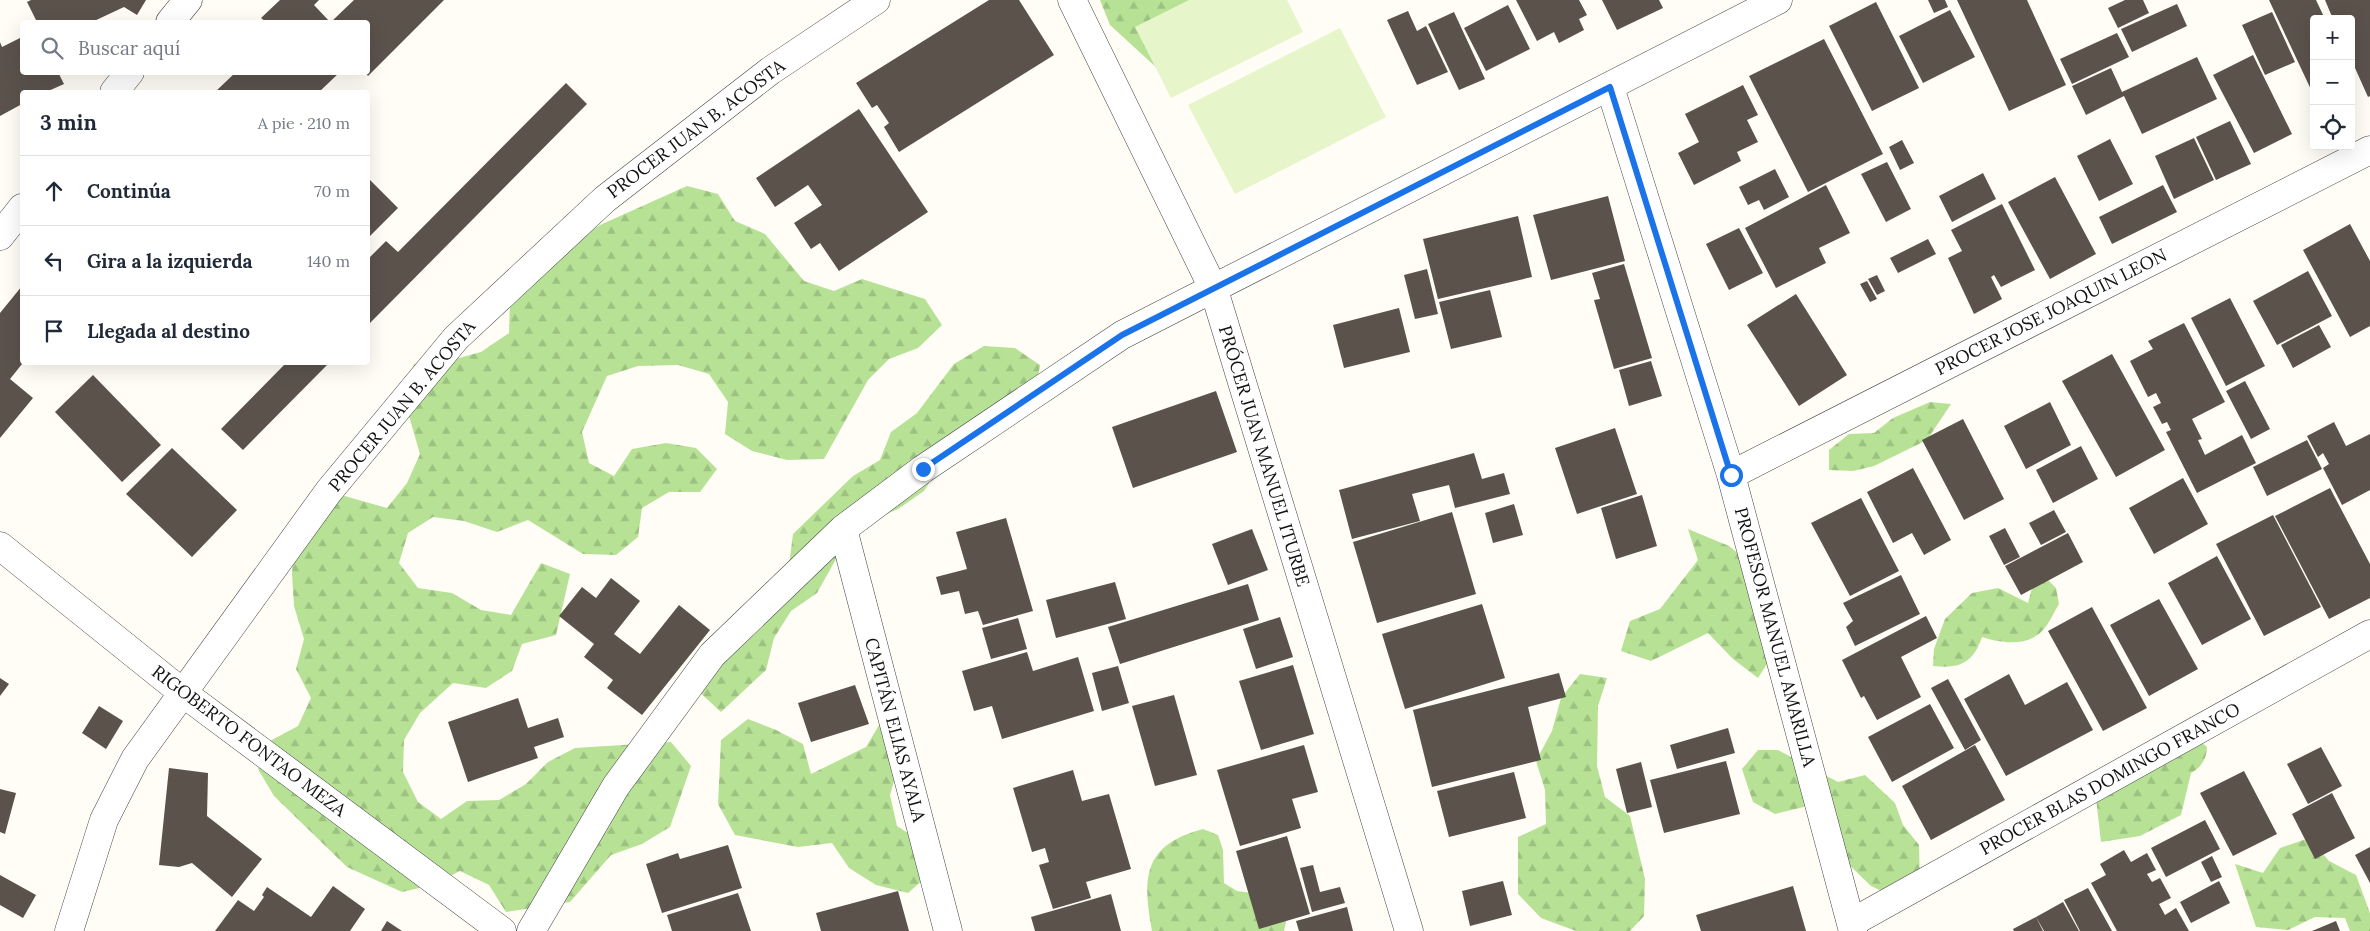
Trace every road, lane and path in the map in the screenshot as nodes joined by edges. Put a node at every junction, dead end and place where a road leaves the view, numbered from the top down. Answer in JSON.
{"nodes":[{"id":1,"x":188,"y":0,"type":"edge"},
{"id":2,"x":876,"y":0,"type":"edge"},
{"id":3,"x":1072,"y":0,"type":"edge"},
{"id":4,"x":1778,"y":0,"type":"edge"},
{"id":5,"x":172,"y":20,"type":"edge"},
{"id":6,"x":128,"y":75,"type":"edge"},
{"id":7,"x":1610,"y":87,"type":"junction"},
{"id":8,"x":116,"y":90,"type":"edge"},
{"id":9,"x":2370,"y":150,"type":"edge"},
{"id":10,"x":20,"y":211,"type":"edge"},
{"id":11,"x":0,"y":236,"type":"edge"},
{"id":12,"x":1214,"y":290,"type":"junction"},
{"id":13,"x":1731,"y":475,"type":"junction"},
{"id":14,"x":843,"y":529,"type":"junction"},
{"id":15,"x":0,"y":546,"type":"edge"},
{"id":16,"x":2370,"y":634,"type":"edge"},
{"id":17,"x":183,"y":692,"type":"junction"},
{"id":18,"x":1852,"y":927,"type":"edge"},
{"id":19,"x":69,"y":931,"type":"edge"},
{"id":20,"x":502,"y":931,"type":"edge"},
{"id":21,"x":531,"y":931,"type":"edge"},
{"id":22,"x":948,"y":931,"type":"edge"},
{"id":23,"x":1409,"y":931,"type":"edge"}],
"edges":[{"from":1,"to":5,"type":"street"},
{"from":2,"to":17,"type":"street","name":"PROCER JUAN B. ACOSTA"},
{"from":3,"to":12,"type":"street","name":"PRÓCER JUAN MANUEL ITURBE"},
{"from":4,"to":7,"type":"street"},
{"from":6,"to":8,"type":"street"},
{"from":7,"to":12,"type":"street"},
{"from":7,"to":13,"type":"street","name":"PROFESOR MANUEL AMARILLA"},
{"from":9,"to":13,"type":"street","name":"PROCER JOSE JOAQUIN LEON"},
{"from":10,"to":11,"type":"street"},
{"from":12,"to":14,"type":"street"},
{"from":12,"to":23,"type":"street","name":"PRÓCER JUAN MANUEL ITURBE"},
{"from":13,"to":18,"type":"street","name":"PROFESOR MANUEL AMARILLA"},
{"from":14,"to":21,"type":"street"},
{"from":14,"to":22,"type":"street","name":"CAPITÁN ELIAS AYALA"},
{"from":15,"to":17,"type":"street","name":"RIGOBERTO FONTAO MEZA"},
{"from":16,"to":18,"type":"street","name":"PROCER BLAS DOMINGO FRANCO"},
{"from":17,"to":19,"type":"street","name":"PROCER JUAN B. ACOSTA"},
{"from":17,"to":20,"type":"street","name":"RIGOBERTO FONTAO MEZA"}]}
